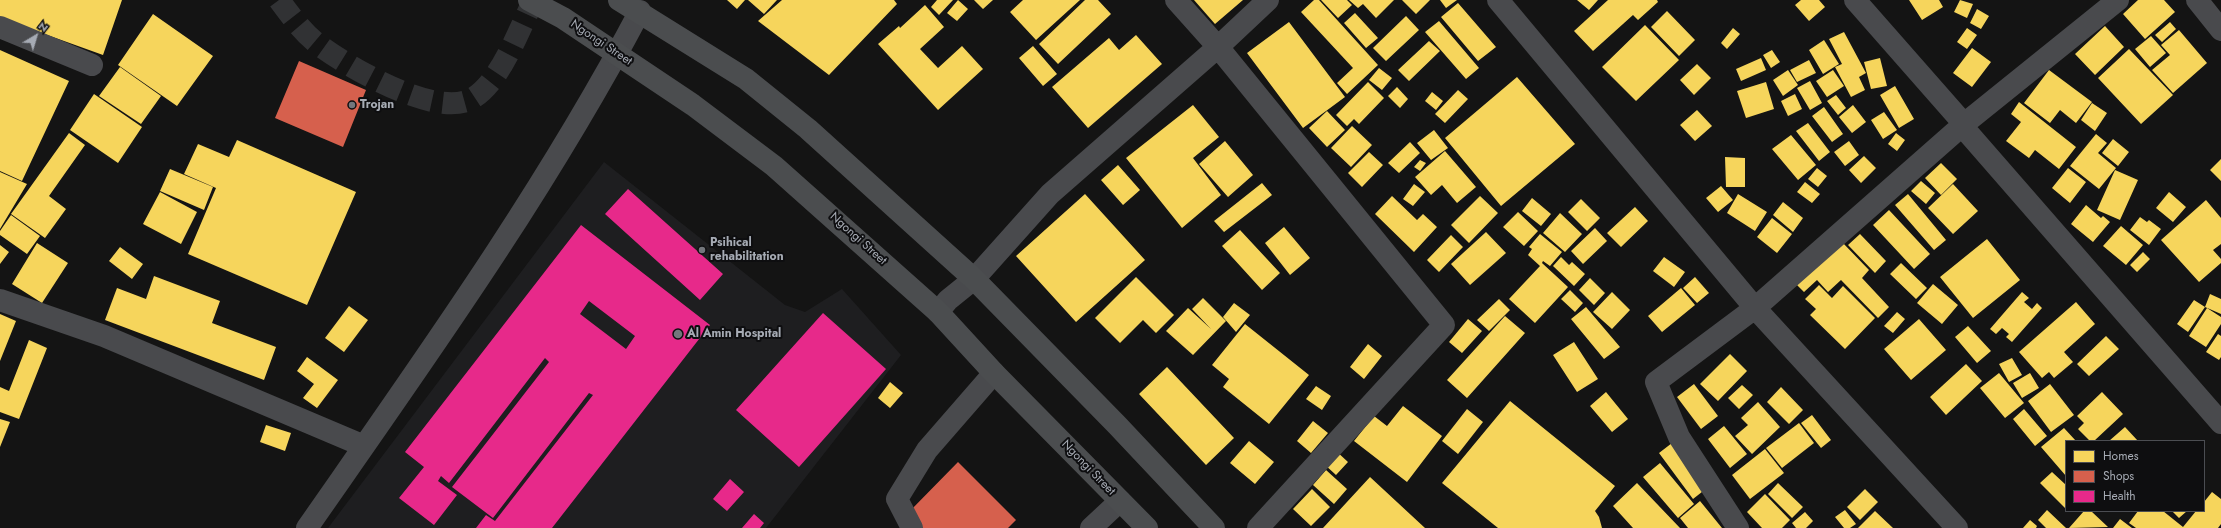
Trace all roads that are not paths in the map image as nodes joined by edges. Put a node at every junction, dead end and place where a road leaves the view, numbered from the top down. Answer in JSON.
{"nodes":[{"id":1,"x":529,"y":0,"type":"edge"},
{"id":2,"x":619,"y":0,"type":"edge"},
{"id":3,"x":1176,"y":0,"type":"edge"},
{"id":4,"x":1268,"y":0,"type":"edge"},
{"id":5,"x":1498,"y":0,"type":"edge"},
{"id":6,"x":1855,"y":0,"type":"edge"},
{"id":7,"x":2118,"y":0,"type":"edge"},
{"id":8,"x":2197,"y":0,"type":"edge"},
{"id":9,"x":640,"y":11,"type":"junction"},
{"id":10,"x":0,"y":27,"type":"edge"},
{"id":11,"x":2221,"y":30,"type":"edge"},
{"id":12,"x":1218,"y":47,"type":"junction"},
{"id":13,"x":617,"y":54,"type":"junction"},
{"id":14,"x":92,"y":65,"type":"dead end"},
{"id":15,"x":1964,"y":124,"type":"junction"},
{"id":16,"x":974,"y":279,"type":"junction"},
{"id":17,"x":0,"y":300,"type":"edge"},
{"id":18,"x":1755,"y":308,"type":"junction"},
{"id":19,"x":938,"y":312,"type":"junction"},
{"id":20,"x":994,"y":373,"type":"junction"},
{"id":21,"x":2221,"y":423,"type":"edge"},
{"id":22,"x":364,"y":446,"type":"junction"},
{"id":23,"x":1120,"y":501,"type":"junction"},
{"id":24,"x":307,"y":528,"type":"edge"},
{"id":25,"x":912,"y":528,"type":"edge"},
{"id":26,"x":1090,"y":528,"type":"edge"},
{"id":27,"x":1147,"y":528,"type":"edge"},
{"id":28,"x":1214,"y":528,"type":"edge"},
{"id":29,"x":1258,"y":528,"type":"edge"},
{"id":30,"x":1738,"y":528,"type":"edge"},
{"id":31,"x":1957,"y":528,"type":"edge"}],
"edges":[{"from":1,"to":13,"type":"main road","name":"Ngongi Street"},
{"from":2,"to":9,"type":"main road"},
{"from":3,"to":12,"type":"street"},
{"from":4,"to":12,"type":"street"},
{"from":5,"to":18,"type":"street"},
{"from":6,"to":15,"type":"street"},
{"from":7,"to":15,"type":"street"},
{"from":8,"to":11,"type":"street"},
{"from":9,"to":13,"type":"street"},
{"from":9,"to":16,"type":"main road"},
{"from":10,"to":14,"type":"street"},
{"from":12,"to":16,"type":"street"},
{"from":12,"to":29,"type":"street"},
{"from":13,"to":19,"type":"main road","name":"Ngongi Street"},
{"from":13,"to":22,"type":"street"},
{"from":15,"to":18,"type":"street"},
{"from":15,"to":21,"type":"street"},
{"from":16,"to":19,"type":"street"},
{"from":16,"to":28,"type":"main road"},
{"from":17,"to":22,"type":"street"},
{"from":18,"to":30,"type":"street"},
{"from":18,"to":31,"type":"street"},
{"from":19,"to":20,"type":"main road","name":"Ngongi Street"},
{"from":20,"to":23,"type":"main road","name":"Ngongi Street"},
{"from":20,"to":25,"type":"street"},
{"from":22,"to":24,"type":"street"},
{"from":23,"to":26,"type":"street"},
{"from":23,"to":27,"type":"main road","name":"Ngongi Street"}]}
